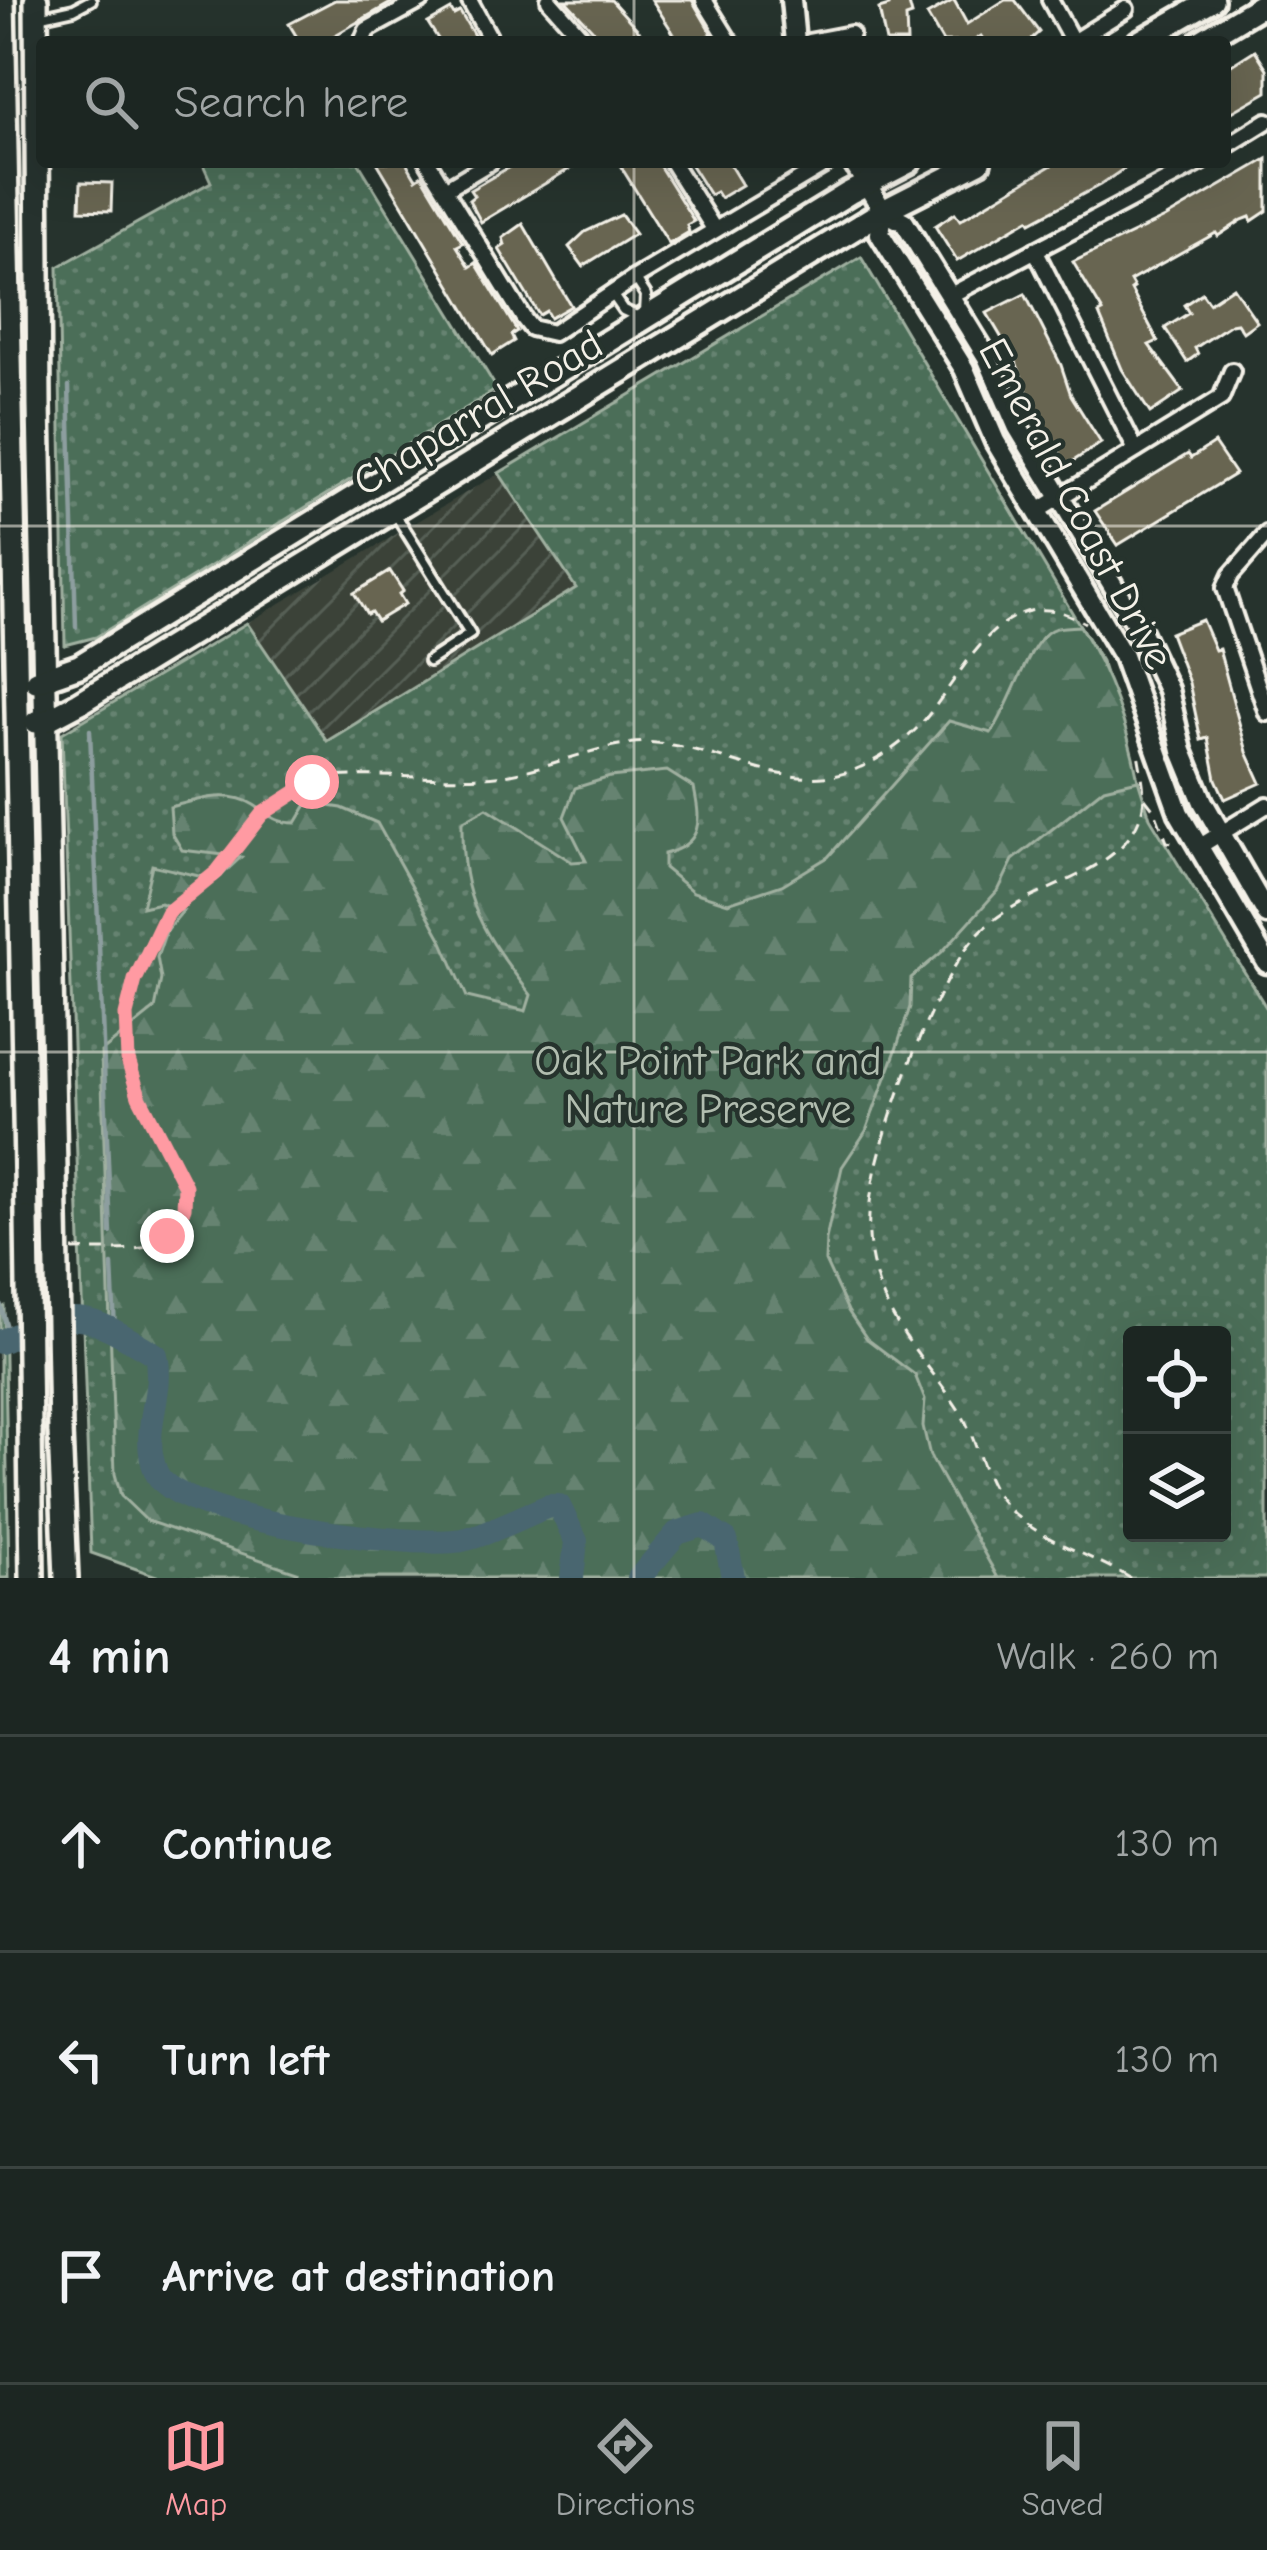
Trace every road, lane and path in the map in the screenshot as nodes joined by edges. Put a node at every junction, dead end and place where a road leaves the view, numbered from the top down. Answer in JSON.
{"nodes":[{"id":1,"x":2,"y":0,"type":"edge"},
{"id":2,"x":91,"y":0,"type":"edge"},
{"id":3,"x":422,"y":0,"type":"edge"},
{"id":4,"x":469,"y":0,"type":"edge"},
{"id":5,"x":549,"y":0,"type":"edge"},
{"id":6,"x":704,"y":0,"type":"edge"},
{"id":7,"x":791,"y":0,"type":"edge"},
{"id":8,"x":1050,"y":0,"type":"edge"},
{"id":9,"x":1204,"y":2,"type":"edge"},
{"id":10,"x":1267,"y":2,"type":"edge"},
{"id":11,"x":36,"y":9,"type":"edge"},
{"id":12,"x":1126,"y":9,"type":"dead end"},
{"id":13,"x":851,"y":34,"type":"dead end"},
{"id":14,"x":364,"y":36,"type":"edge"},
{"id":15,"x":489,"y":36,"type":"edge"},
{"id":16,"x":581,"y":36,"type":"edge"},
{"id":17,"x":726,"y":36,"type":"edge"},
{"id":18,"x":794,"y":36,"type":"edge"},
{"id":19,"x":840,"y":36,"type":"edge"},
{"id":20,"x":1066,"y":36,"type":"edge"},
{"id":21,"x":1075,"y":36,"type":"edge"},
{"id":22,"x":1149,"y":36,"type":"edge"},
{"id":23,"x":1210,"y":36,"type":"edge"},
{"id":24,"x":1267,"y":121,"type":"edge"},
{"id":25,"x":1231,"y":143,"type":"edge"},
{"id":26,"x":432,"y":168,"type":"edge"},
{"id":27,"x":480,"y":168,"type":"edge"},
{"id":28,"x":676,"y":168,"type":"edge"},
{"id":29,"x":806,"y":168,"type":"edge"},
{"id":30,"x":857,"y":168,"type":"edge"},
{"id":31,"x":897,"y":168,"type":"edge"},
{"id":32,"x":967,"y":168,"type":"edge"},
{"id":33,"x":1191,"y":168,"type":"edge"},
{"id":34,"x":36,"y":171,"type":"junction"},
{"id":35,"x":3,"y":172,"type":"edge"},
{"id":36,"x":866,"y":183,"type":"junction"},
{"id":37,"x":445,"y":189,"type":"junction"},
{"id":38,"x":883,"y":211,"type":"junction"},
{"id":39,"x":714,"y":230,"type":"junction"},
{"id":40,"x":1035,"y":250,"type":"junction"},
{"id":41,"x":635,"y":278,"type":"junction"},
{"id":42,"x":612,"y":293,"type":"junction"},
{"id":43,"x":949,"y":296,"type":"junction"},
{"id":44,"x":644,"y":319,"type":"junction"},
{"id":45,"x":662,"y":346,"type":"junction"},
{"id":46,"x":1232,"y":371,"type":"dead end"},
{"id":47,"x":39,"y":406,"type":"junction"},
{"id":48,"x":13,"y":407,"type":"junction"},
{"id":49,"x":1136,"y":450,"type":"junction"},
{"id":50,"x":377,"y":483,"type":"junction"},
{"id":51,"x":1061,"y":497,"type":"junction"},
{"id":52,"x":394,"y":511,"type":"junction"},
{"id":53,"x":1036,"y":512,"type":"junction"},
{"id":54,"x":1267,"y":534,"type":"edge"},
{"id":55,"x":1086,"y":623,"type":"dead end"},
{"id":56,"x":429,"y":661,"type":"dead end"},
{"id":57,"x":46,"y":680,"type":"junction"},
{"id":58,"x":18,"y":689,"type":"junction"},
{"id":59,"x":1267,"y":713,"type":"edge"},
{"id":60,"x":45,"y":721,"type":"junction"},
{"id":61,"x":17,"y":722,"type":"junction"},
{"id":62,"x":1138,"y":750,"type":"dead end"},
{"id":63,"x":1267,"y":805,"type":"edge"},
{"id":64,"x":1219,"y":835,"type":"junction"},
{"id":65,"x":1197,"y":848,"type":"junction"},
{"id":66,"x":1267,"y":914,"type":"edge"},
{"id":67,"x":1267,"y":963,"type":"edge"},
{"id":68,"x":127,"y":1247,"type":"dead end"},
{"id":69,"x":32,"y":1578,"type":"edge"},
{"id":70,"x":67,"y":1578,"type":"edge"},
{"id":71,"x":1130,"y":1578,"type":"edge"}],
"edges":[{"from":1,"to":35,"type":"main road"},
{"from":2,"to":11,"type":"lane"},
{"from":3,"to":14,"type":"street"},
{"from":4,"to":15,"type":"street"},
{"from":5,"to":16,"type":"street"},
{"from":6,"to":17,"type":"street"},
{"from":7,"to":18,"type":"street"},
{"from":8,"to":20,"type":"street"},
{"from":9,"to":22,"type":"main road"},
{"from":10,"to":23,"type":"main road"},
{"from":11,"to":34,"type":"main road"},
{"from":12,"to":21,"type":"street"},
{"from":13,"to":19,"type":"street"},
{"from":24,"to":25,"type":"street"},
{"from":26,"to":37,"type":"street"},
{"from":27,"to":37,"type":"street"},
{"from":28,"to":39,"type":"street"},
{"from":29,"to":39,"type":"street"},
{"from":30,"to":36,"type":"street","name":"Emerald Coast Drive"},
{"from":31,"to":36,"type":"main road","name":"Chaparral Road"},
{"from":32,"to":38,"type":"main road","name":"Chaparral Road"},
{"from":33,"to":40,"type":"street"},
{"from":34,"to":35,"type":"main road"},
{"from":34,"to":47,"type":"main road"},
{"from":35,"to":48,"type":"main road"},
{"from":36,"to":38,"type":"street","name":"Emerald Coast Drive"},
{"from":36,"to":44,"type":"main road","name":"Chaparral Road"},
{"from":37,"to":42,"type":"street"},
{"from":38,"to":43,"type":"street","name":"Emerald Coast Drive"},
{"from":38,"to":45,"type":"main road","name":"Chaparral Road"},
{"from":38,"to":53,"type":"street","name":"Emerald Coast Drive"},
{"from":39,"to":41,"type":"street"},
{"from":40,"to":43,"type":"street"},
{"from":40,"to":49,"type":"street"},
{"from":41,"to":42,"type":"street"},
{"from":41,"to":44,"type":"lane"},
{"from":42,"to":44,"type":"lane"},
{"from":43,"to":51,"type":"street","name":"Emerald Coast Drive"},
{"from":44,"to":45,"type":"main road"},
{"from":44,"to":50,"type":"main road","name":"Chaparral Road"},
{"from":45,"to":52,"type":"main road","name":"Chaparral Road"},
{"from":46,"to":49,"type":"street"},
{"from":47,"to":48,"type":"main road"},
{"from":47,"to":57,"type":"main road"},
{"from":48,"to":58,"type":"main road"},
{"from":49,"to":51,"type":"street"},
{"from":50,"to":52,"type":"main road"},
{"from":50,"to":57,"type":"main road","name":"Chaparral Road"},
{"from":51,"to":53,"type":"street"},
{"from":51,"to":64,"type":"street","name":"Emerald Coast Drive"},
{"from":52,"to":56,"type":"lane"},
{"from":52,"to":60,"type":"main road","name":"Chaparral Road"},
{"from":53,"to":65,"type":"street","name":"Emerald Coast Drive"},
{"from":54,"to":59,"type":"street"},
{"from":55,"to":68,"type":"path"},
{"from":57,"to":58,"type":"main road","name":"Chaparral Road"},
{"from":57,"to":60,"type":"main road"},
{"from":58,"to":61,"type":"main road"},
{"from":60,"to":61,"type":"main road","name":"Chaparral Road"},
{"from":60,"to":70,"type":"main road","bridge":true},
{"from":61,"to":69,"type":"main road","bridge":true},
{"from":62,"to":71,"type":"path"},
{"from":63,"to":64,"type":"street"},
{"from":64,"to":65,"type":"street"},
{"from":64,"to":66,"type":"street","name":"Emerald Coast Drive"},
{"from":65,"to":67,"type":"street","name":"Emerald Coast Drive"}]}
